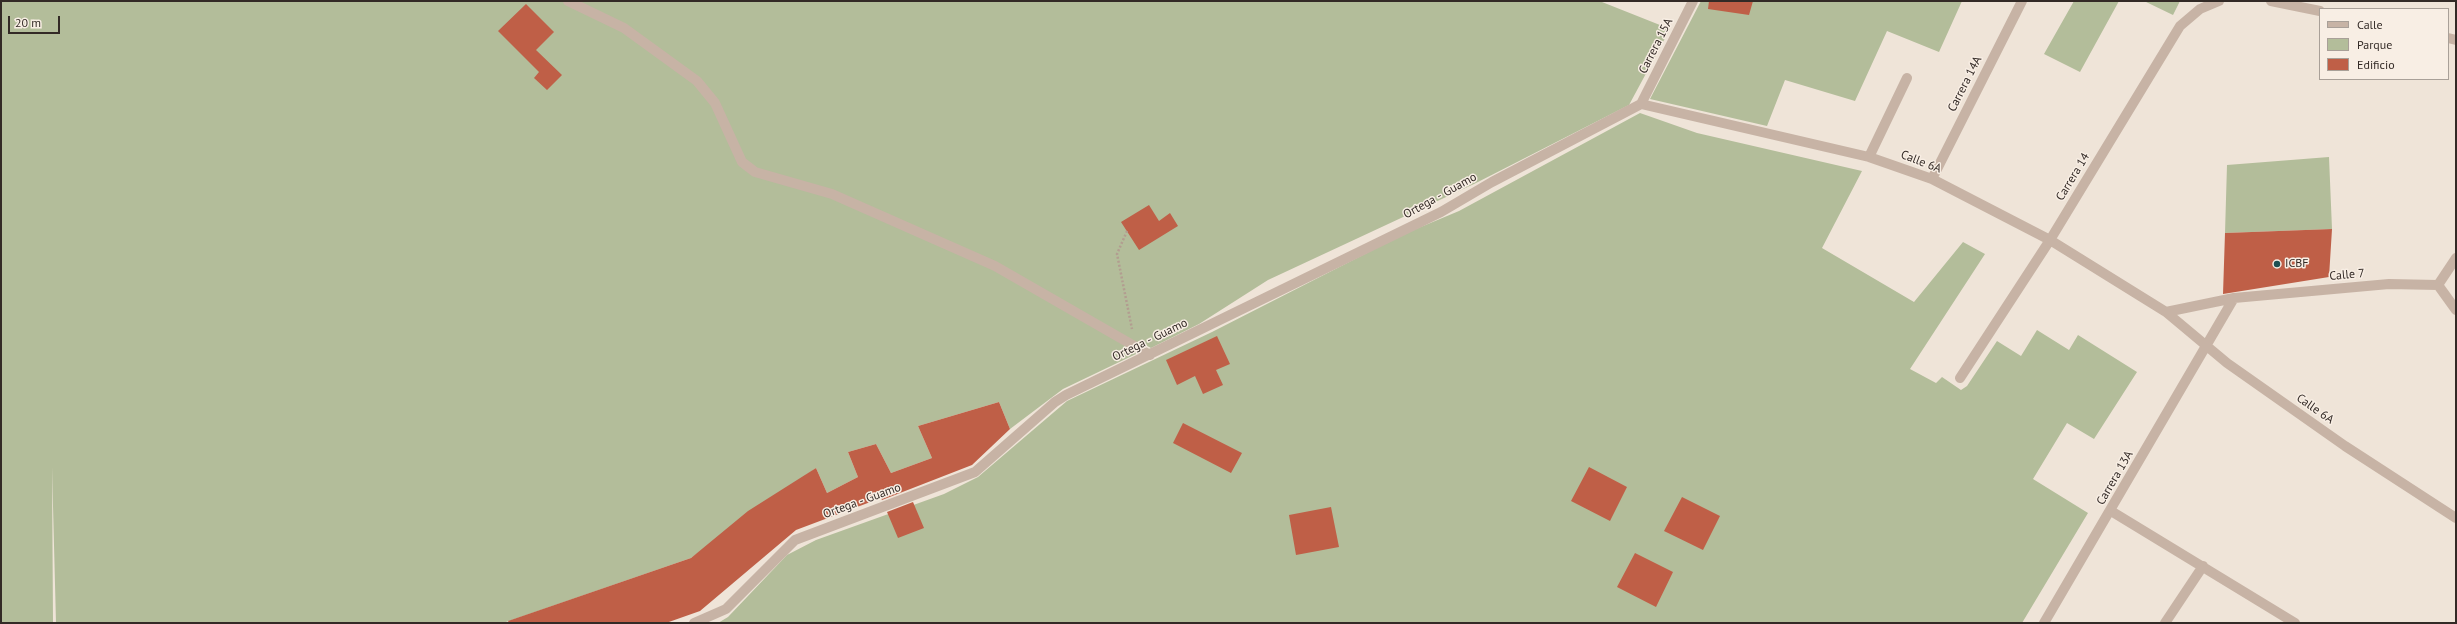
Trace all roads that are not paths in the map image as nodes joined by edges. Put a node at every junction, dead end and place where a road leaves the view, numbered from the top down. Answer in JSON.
{"nodes":[{"id":1,"x":568,"y":1,"type":"edge"},
{"id":2,"x":1693,"y":1,"type":"edge"},
{"id":3,"x":2022,"y":1,"type":"edge"},
{"id":4,"x":2219,"y":1,"type":"edge"},
{"id":5,"x":2271,"y":1,"type":"edge"},
{"id":6,"x":2319,"y":11,"type":"edge"},
{"id":7,"x":1907,"y":78,"type":"dead end"},
{"id":8,"x":1641,"y":104,"type":"junction"},
{"id":9,"x":1869,"y":157,"type":"junction"},
{"id":10,"x":1932,"y":179,"type":"junction"},
{"id":11,"x":2050,"y":240,"type":"junction"},
{"id":12,"x":2456,"y":258,"type":"edge"},
{"id":13,"x":2438,"y":285,"type":"junction"},
{"id":14,"x":2234,"y":298,"type":"junction"},
{"id":15,"x":2456,"y":310,"type":"edge"},
{"id":16,"x":2166,"y":312,"type":"junction"},
{"id":17,"x":2208,"y":346,"type":"junction"},
{"id":18,"x":1150,"y":355,"type":"junction"},
{"id":19,"x":1960,"y":378,"type":"dead end"},
{"id":20,"x":2111,"y":511,"type":"junction"},
{"id":21,"x":2456,"y":518,"type":"edge"},
{"id":22,"x":2203,"y":566,"type":"junction"},
{"id":23,"x":2290,"y":622,"type":"edge"},
{"id":24,"x":694,"y":623,"type":"edge"},
{"id":25,"x":2044,"y":623,"type":"edge"},
{"id":26,"x":2165,"y":623,"type":"edge"}],
"edges":[{"from":1,"to":18,"type":"street"},
{"from":2,"to":8,"type":"street","name":"Carrera 15A"},
{"from":3,"to":10,"type":"street","name":"Carrera 14A"},
{"from":4,"to":11,"type":"street","name":"Carrera 14"},
{"from":5,"to":6,"type":"street"},
{"from":7,"to":9,"type":"street"},
{"from":8,"to":9,"type":"street","name":"Calle 6A"},
{"from":8,"to":18,"type":"street","name":"Ortega - Guamo"},
{"from":9,"to":10,"type":"street","name":"Calle 6A"},
{"from":10,"to":11,"type":"street","name":"Calle 6A"},
{"from":11,"to":16,"type":"street","name":"Calle 6A"},
{"from":11,"to":19,"type":"street","name":"Carrera 14"},
{"from":12,"to":13,"type":"street"},
{"from":13,"to":14,"type":"street","name":"Calle 7"},
{"from":13,"to":15,"type":"street"},
{"from":14,"to":16,"type":"street"},
{"from":14,"to":17,"type":"street"},
{"from":16,"to":17,"type":"street","name":"Calle 6A"},
{"from":17,"to":20,"type":"street","name":"Carrera 13A"},
{"from":17,"to":21,"type":"street","name":"Calle 6A"},
{"from":18,"to":24,"type":"street","name":"Ortega - Guamo"},
{"from":20,"to":22,"type":"street"},
{"from":20,"to":25,"type":"street","name":"Carrera 13A"},
{"from":22,"to":23,"type":"street"},
{"from":22,"to":26,"type":"street"}]}
